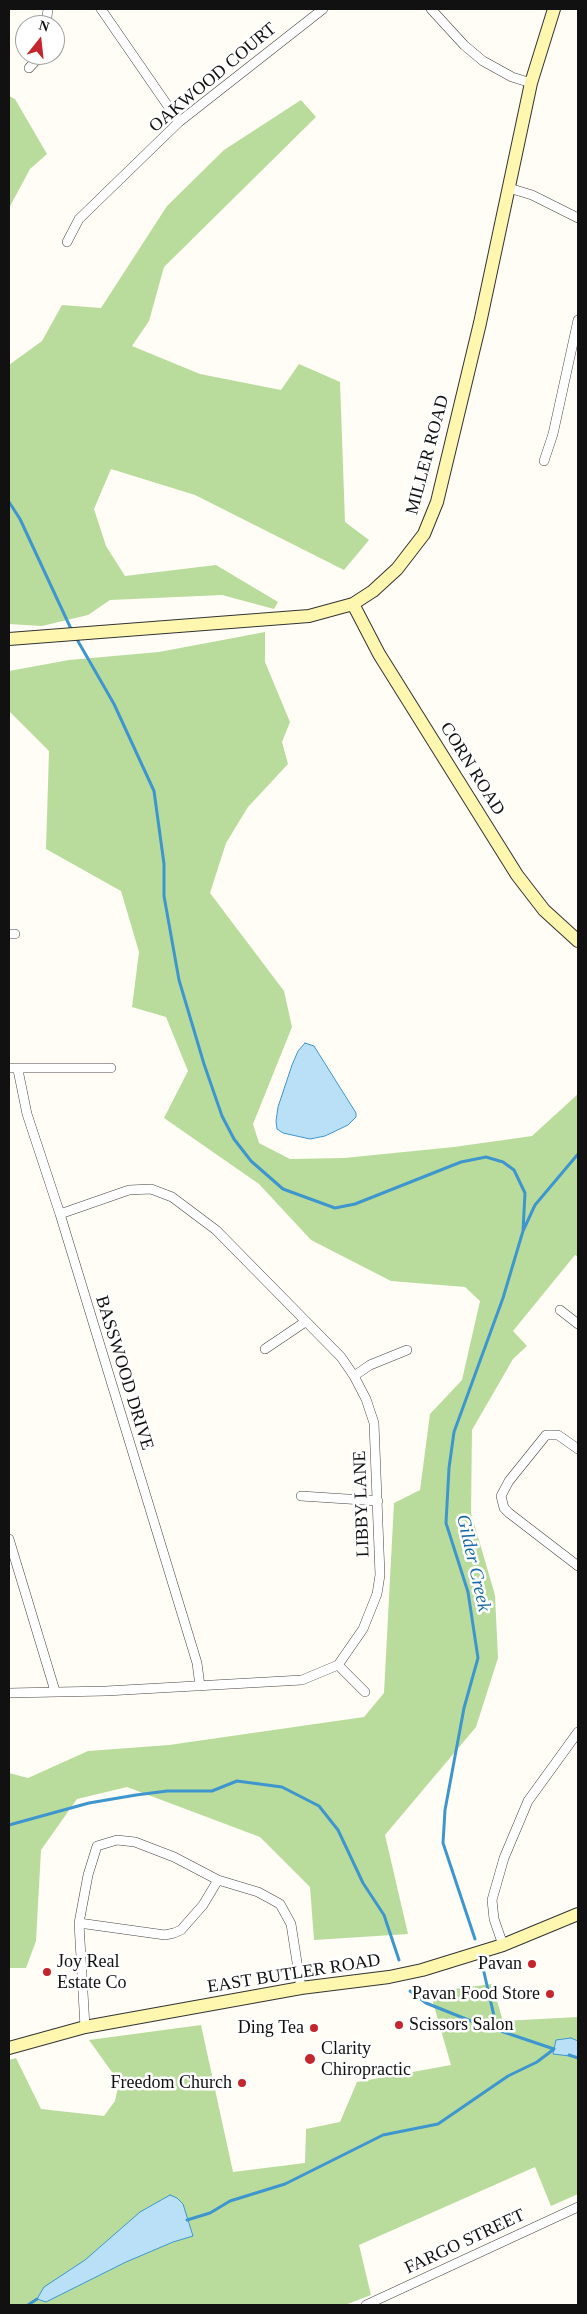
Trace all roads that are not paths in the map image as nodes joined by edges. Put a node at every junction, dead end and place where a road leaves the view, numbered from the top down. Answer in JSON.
{"nodes":[{"id":1,"x":101,"y":9,"type":"edge"},
{"id":2,"x":323,"y":9,"type":"edge"},
{"id":3,"x":554,"y":9,"type":"edge"},
{"id":4,"x":434,"y":10,"type":"edge"},
{"id":5,"x":32,"y":65,"type":"edge"},
{"id":6,"x":29,"y":68,"type":"dead end"},
{"id":7,"x":531,"y":83,"type":"junction"},
{"id":8,"x":178,"y":122,"type":"junction"},
{"id":9,"x":509,"y":188,"type":"junction"},
{"id":10,"x":578,"y":218,"type":"edge"},
{"id":11,"x":67,"y":242,"type":"dead end"},
{"id":12,"x":578,"y":320,"type":"edge"},
{"id":13,"x":544,"y":461,"type":"dead end"},
{"id":14,"x":352,"y":604,"type":"junction"},
{"id":15,"x":9,"y":639,"type":"edge"},
{"id":16,"x":578,"y":941,"type":"edge"},
{"id":17,"x":111,"y":1068,"type":"dead end"},
{"id":18,"x":13,"y":1069,"type":"edge"},
{"id":19,"x":60,"y":1214,"type":"junction"},
{"id":20,"x":560,"y":1310,"type":"dead end"},
{"id":21,"x":305,"y":1322,"type":"junction"},
{"id":22,"x":578,"y":1324,"type":"edge"},
{"id":23,"x":265,"y":1349,"type":"dead end"},
{"id":24,"x":407,"y":1350,"type":"dead end"},
{"id":25,"x":354,"y":1376,"type":"junction"},
{"id":26,"x":578,"y":1449,"type":"edge"},
{"id":27,"x":301,"y":1496,"type":"dead end"},
{"id":28,"x":378,"y":1501,"type":"junction"},
{"id":29,"x":9,"y":1539,"type":"edge"},
{"id":30,"x":578,"y":1566,"type":"edge"},
{"id":31,"x":338,"y":1665,"type":"junction"},
{"id":32,"x":200,"y":1686,"type":"junction"},
{"id":33,"x":55,"y":1691,"type":"junction"},
{"id":34,"x":365,"y":1692,"type":"dead end"},
{"id":35,"x":9,"y":1693,"type":"edge"},
{"id":36,"x":578,"y":1732,"type":"edge"},
{"id":37,"x":218,"y":1880,"type":"junction"},
{"id":38,"x":578,"y":1914,"type":"edge"},
{"id":39,"x":79,"y":1922,"type":"junction"},
{"id":40,"x":504,"y":1945,"type":"junction"},
{"id":41,"x":301,"y":1988,"type":"junction"},
{"id":42,"x":85,"y":2027,"type":"junction"},
{"id":43,"x":9,"y":2048,"type":"edge"},
{"id":44,"x":578,"y":2207,"type":"edge"},
{"id":45,"x":366,"y":2305,"type":"edge"}],
"edges":[{"from":1,"to":8,"type":"street"},
{"from":2,"to":8,"type":"street","name":"OAKWOOD COURT"},
{"from":3,"to":7,"type":"street","name":"MILLER ROAD"},
{"from":4,"to":7,"type":"street"},
{"from":5,"to":6,"type":"street"},
{"from":7,"to":9,"type":"street","name":"MILLER ROAD"},
{"from":8,"to":11,"type":"street","name":"OAKWOOD COURT"},
{"from":9,"to":10,"type":"street"},
{"from":9,"to":14,"type":"street","name":"MILLER ROAD"},
{"from":12,"to":13,"type":"street"},
{"from":14,"to":15,"type":"street","name":"MILLER ROAD"},
{"from":14,"to":16,"type":"street","name":"CORN ROAD"},
{"from":17,"to":18,"type":"street"},
{"from":18,"to":19,"type":"street","name":"BASSWOOD DRIVE"},
{"from":19,"to":21,"type":"street","name":"LIBBY LANE"},
{"from":19,"to":32,"type":"street","name":"BASSWOOD DRIVE"},
{"from":20,"to":22,"type":"street"},
{"from":21,"to":23,"type":"street"},
{"from":21,"to":25,"type":"street","name":"LIBBY LANE"},
{"from":24,"to":25,"type":"street"},
{"from":25,"to":28,"type":"street","name":"LIBBY LANE"},
{"from":26,"to":30,"type":"street"},
{"from":27,"to":28,"type":"street"},
{"from":28,"to":31,"type":"street","name":"LIBBY LANE"},
{"from":29,"to":33,"type":"street"},
{"from":31,"to":32,"type":"street"},
{"from":31,"to":34,"type":"street"},
{"from":32,"to":33,"type":"street"},
{"from":33,"to":35,"type":"street"},
{"from":36,"to":40,"type":"street"},
{"from":37,"to":39,"type":"street"},
{"from":37,"to":39,"type":"street"},
{"from":37,"to":41,"type":"street"},
{"from":38,"to":40,"type":"street","name":"EAST BUTLER ROAD"},
{"from":39,"to":42,"type":"street"},
{"from":40,"to":41,"type":"street","name":"EAST BUTLER ROAD"},
{"from":41,"to":42,"type":"street","name":"EAST BUTLER ROAD"},
{"from":42,"to":43,"type":"street","name":"EAST BUTLER ROAD"},
{"from":44,"to":45,"type":"street","name":"FARGO STREET"}]}
